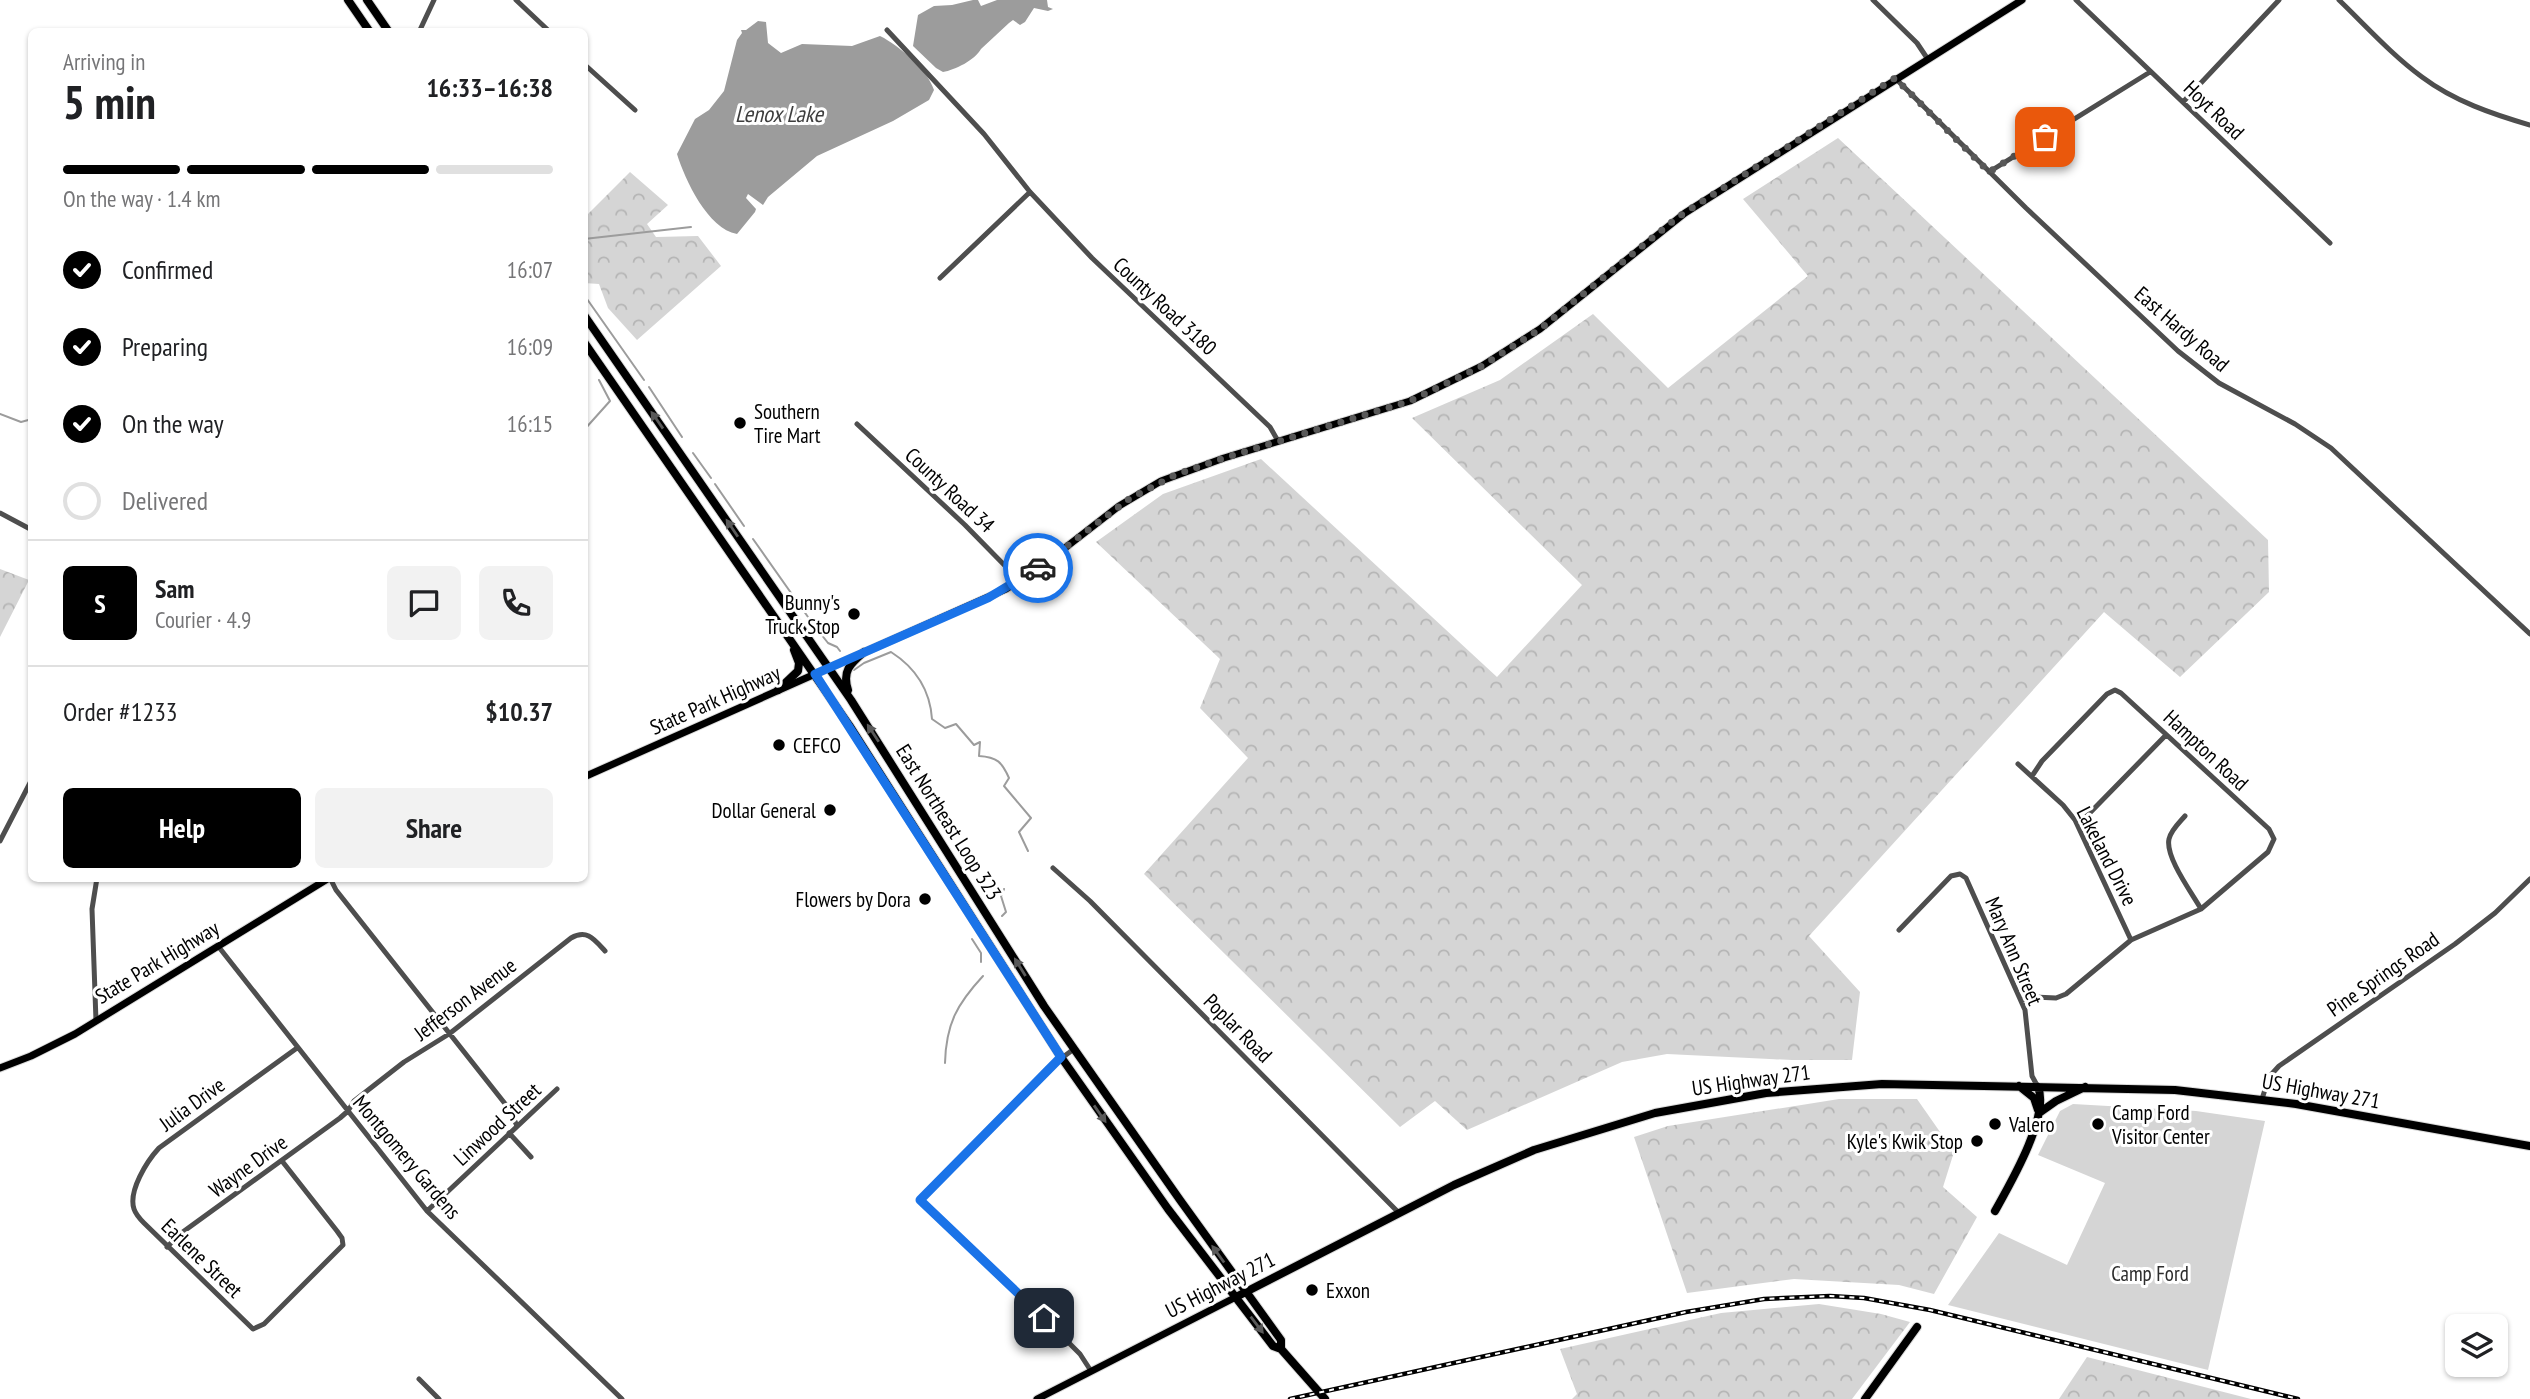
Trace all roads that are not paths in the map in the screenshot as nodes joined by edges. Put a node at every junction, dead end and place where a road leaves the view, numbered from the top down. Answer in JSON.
{"nodes":[{"id":1,"x":348,"y":0,"type":"edge"},
{"id":2,"x":367,"y":0,"type":"edge"},
{"id":3,"x":434,"y":0,"type":"edge"},
{"id":4,"x":516,"y":0,"type":"edge"},
{"id":5,"x":1872,"y":0,"type":"edge"},
{"id":6,"x":2022,"y":0,"type":"edge"},
{"id":7,"x":2076,"y":0,"type":"edge"},
{"id":8,"x":2279,"y":0,"type":"edge"},
{"id":9,"x":2339,"y":0,"type":"edge"},
{"id":10,"x":367,"y":28,"type":"edge"},
{"id":11,"x":386,"y":28,"type":"edge"},
{"id":12,"x":421,"y":28,"type":"edge"},
{"id":13,"x":546,"y":28,"type":"edge"},
{"id":14,"x":887,"y":30,"type":"dead end"},
{"id":15,"x":1927,"y":58,"type":"junction"},
{"id":16,"x":588,"y":68,"type":"edge"},
{"id":17,"x":2150,"y":72,"type":"junction"},
{"id":18,"x":1895,"y":78,"type":"junction"},
{"id":19,"x":2183,"y":102,"type":"junction"},
{"id":20,"x":635,"y":110,"type":"dead end"},
{"id":21,"x":2530,"y":125,"type":"edge"},
{"id":22,"x":1989,"y":172,"type":"junction"},
{"id":23,"x":1030,"y":192,"type":"junction"},
{"id":24,"x":2330,"y":243,"type":"dead end"},
{"id":25,"x":940,"y":278,"type":"dead end"},
{"id":26,"x":588,"y":321,"type":"edge"},
{"id":27,"x":588,"y":348,"type":"edge"},
{"id":28,"x":615,"y":359,"type":"junction"},
{"id":29,"x":602,"y":368,"type":"junction"},
{"id":30,"x":857,"y":424,"type":"dead end"},
{"id":31,"x":1278,"y":441,"type":"junction"},
{"id":32,"x":680,"y":453,"type":"junction"},
{"id":33,"x":668,"y":462,"type":"junction"},
{"id":34,"x":0,"y":513,"type":"edge"},
{"id":35,"x":28,"y":528,"type":"edge"},
{"id":36,"x":764,"y":575,"type":"junction"},
{"id":37,"x":1020,"y":581,"type":"junction"},
{"id":38,"x":751,"y":583,"type":"junction"},
{"id":39,"x":2530,"y":634,"type":"edge"},
{"id":40,"x":788,"y":635,"type":"junction"},
{"id":41,"x":864,"y":652,"type":"junction"},
{"id":42,"x":829,"y":667,"type":"junction"},
{"id":43,"x":815,"y":674,"type":"junction"},
{"id":44,"x":778,"y":690,"type":"junction"},
{"id":45,"x":851,"y":700,"type":"junction"},
{"id":46,"x":2166,"y":734,"type":"junction"},
{"id":47,"x":2018,"y":764,"type":"dead end"},
{"id":48,"x":894,"y":767,"type":"junction"},
{"id":49,"x":588,"y":775,"type":"edge"},
{"id":50,"x":881,"y":775,"type":"junction"},
{"id":51,"x":2032,"y":776,"type":"junction"},
{"id":52,"x":28,"y":787,"type":"edge"},
{"id":53,"x":2185,"y":816,"type":"dead end"},
{"id":54,"x":2078,"y":825,"type":"junction"},
{"id":55,"x":0,"y":841,"type":"edge"},
{"id":56,"x":1053,"y":868,"type":"dead end"},
{"id":57,"x":2530,"y":879,"type":"edge"},
{"id":58,"x":96,"y":882,"type":"edge"},
{"id":59,"x":323,"y":882,"type":"edge"},
{"id":60,"x":332,"y":882,"type":"edge"},
{"id":61,"x":982,"y":908,"type":"junction"},
{"id":62,"x":2201,"y":909,"type":"junction"},
{"id":63,"x":969,"y":915,"type":"junction"},
{"id":64,"x":1899,"y":930,"type":"dead end"},
{"id":65,"x":2131,"y":940,"type":"junction"},
{"id":66,"x":218,"y":946,"type":"junction"},
{"id":67,"x":605,"y":951,"type":"dead end"},
{"id":68,"x":2022,"y":1000,"type":"junction"},
{"id":69,"x":1044,"y":1006,"type":"junction"},
{"id":70,"x":1032,"y":1014,"type":"junction"},
{"id":71,"x":96,"y":1021,"type":"junction"},
{"id":72,"x":449,"y":1034,"type":"junction"},
{"id":73,"x":297,"y":1048,"type":"junction"},
{"id":74,"x":1074,"y":1049,"type":"junction"},
{"id":75,"x":1061,"y":1057,"type":"junction"},
{"id":76,"x":0,"y":1068,"type":"edge"},
{"id":77,"x":2019,"y":1086,"type":"junction"},
{"id":78,"x":2038,"y":1087,"type":"junction"},
{"id":79,"x":2085,"y":1087,"type":"junction"},
{"id":80,"x":557,"y":1089,"type":"dead end"},
{"id":81,"x":2262,"y":1099,"type":"junction"},
{"id":82,"x":348,"y":1111,"type":"junction"},
{"id":83,"x":2039,"y":1113,"type":"junction"},
{"id":84,"x":517,"y":1126,"type":"junction"},
{"id":85,"x":1130,"y":1131,"type":"junction"},
{"id":86,"x":509,"y":1133,"type":"junction"},
{"id":87,"x":1118,"y":1139,"type":"junction"},
{"id":88,"x":2530,"y":1146,"type":"edge"},
{"id":89,"x":531,"y":1157,"type":"dead end"},
{"id":90,"x":282,"y":1161,"type":"junction"},
{"id":91,"x":1180,"y":1200,"type":"junction"},
{"id":92,"x":133,"y":1207,"type":"joint"},
{"id":93,"x":1168,"y":1209,"type":"junction"},
{"id":94,"x":428,"y":1211,"type":"junction"},
{"id":95,"x":1995,"y":1211,"type":"dead end"},
{"id":96,"x":1398,"y":1212,"type":"junction"},
{"id":97,"x":167,"y":1247,"type":"junction"},
{"id":98,"x":1245,"y":1292,"type":"junction"},
{"id":99,"x":1236,"y":1297,"type":"junction"},
{"id":100,"x":1917,"y":1327,"type":"dead end"},
{"id":101,"x":1281,"y":1349,"type":"junction"},
{"id":102,"x":1091,"y":1371,"type":"junction"},
{"id":103,"x":419,"y":1379,"type":"dead end"},
{"id":104,"x":439,"y":1399,"type":"edge"},
{"id":105,"x":622,"y":1399,"type":"edge"},
{"id":106,"x":1037,"y":1399,"type":"edge"},
{"id":107,"x":1325,"y":1399,"type":"edge"},
{"id":108,"x":1865,"y":1399,"type":"edge"}],
"edges":[{"from":1,"to":10,"type":"highway"},
{"from":2,"to":11,"type":"highway"},
{"from":3,"to":12,"type":"street"},
{"from":4,"to":13,"type":"street"},
{"from":5,"to":15,"type":"street"},
{"from":6,"to":15,"type":"main road","name":"State Park Highway"},
{"from":7,"to":17,"type":"street","name":"Hoyt Road"},
{"from":8,"to":19,"type":"street"},
{"from":9,"to":21,"type":"street"},
{"from":14,"to":23,"type":"street","name":"County Road 3180"},
{"from":15,"to":18,"type":"main road","name":"State Park Highway"},
{"from":16,"to":20,"type":"street"},
{"from":17,"to":19,"type":"street","name":"Hoyt Road"},
{"from":17,"to":22,"type":"street"},
{"from":18,"to":22,"type":"street","name":"East Hardy Road"},
{"from":18,"to":31,"type":"main road","name":"State Park Highway"},
{"from":19,"to":24,"type":"street","name":"Hoyt Road"},
{"from":22,"to":39,"type":"street","name":"East Hardy Road"},
{"from":23,"to":25,"type":"street"},
{"from":23,"to":31,"type":"street","name":"County Road 3180"},
{"from":26,"to":28,"type":"highway","name":"East Northeast Loop 323"},
{"from":27,"to":29,"type":"highway","name":"East Northeast Loop 323"},
{"from":28,"to":29,"type":"highway"},
{"from":32,"to":28,"type":"highway","name":"East Northeast Loop 323","one_way":true},
{"from":29,"to":33,"type":"highway","name":"East Northeast Loop 323"},
{"from":30,"to":37,"type":"street","name":"County Road 34"},
{"from":31,"to":37,"type":"main road","name":"State Park Highway"},
{"from":32,"to":33,"type":"highway"},
{"from":36,"to":32,"type":"highway","name":"East Northeast Loop 323","one_way":true},
{"from":33,"to":38,"type":"highway","name":"East Northeast Loop 323"},
{"from":34,"to":35,"type":"street"},
{"from":36,"to":38,"type":"highway"},
{"from":36,"to":42,"type":"highway","name":"East Northeast Loop 323"},
{"from":37,"to":41,"type":"main road","name":"State Park Highway"},
{"from":38,"to":40,"type":"highway","name":"East Northeast Loop 323"},
{"from":40,"to":43,"type":"highway","name":"East Northeast Loop 323"},
{"from":40,"to":44,"type":"highway"},
{"from":41,"to":42,"type":"main road","name":"State Park Highway"},
{"from":41,"to":45,"type":"highway"},
{"from":42,"to":43,"type":"main road","name":"State Park Highway"},
{"from":42,"to":45,"type":"highway","name":"East Northeast Loop 323"},
{"from":43,"to":44,"type":"main road","name":"State Park Highway"},
{"from":43,"to":50,"type":"highway","name":"East Northeast Loop 323"},
{"from":44,"to":49,"type":"main road","name":"State Park Highway"},
{"from":48,"to":45,"type":"highway","name":"East Northeast Loop 323","one_way":true},
{"from":46,"to":51,"type":"street","name":"Hampton Road"},
{"from":46,"to":54,"type":"street"},
{"from":46,"to":62,"type":"street","name":"Hampton Road"},
{"from":47,"to":51,"type":"street","name":"Lakeland Drive"},
{"from":48,"to":50,"type":"highway"},
{"from":48,"to":61,"type":"highway","name":"East Northeast Loop 323"},
{"from":50,"to":63,"type":"highway","name":"East Northeast Loop 323"},
{"from":51,"to":54,"type":"street","name":"Lakeland Drive"},
{"from":52,"to":55,"type":"street"},
{"from":53,"to":62,"type":"street"},
{"from":54,"to":65,"type":"street","name":"Lakeland Drive"},
{"from":56,"to":96,"type":"street","name":"Poplar Road"},
{"from":57,"to":81,"type":"street","name":"Pine Springs Road"},
{"from":58,"to":71,"type":"street"},
{"from":59,"to":66,"type":"main road","name":"State Park Highway"},
{"from":60,"to":72,"type":"street"},
{"from":61,"to":63,"type":"highway"},
{"from":69,"to":61,"type":"highway","name":"East Northeast Loop 323","one_way":true},
{"from":62,"to":65,"type":"street"},
{"from":63,"to":70,"type":"highway","name":"East Northeast Loop 323"},
{"from":64,"to":68,"type":"street","name":"Mary Ann Street"},
{"from":65,"to":68,"type":"street"},
{"from":66,"to":71,"type":"main road","name":"State Park Highway"},
{"from":66,"to":73,"type":"street","name":"Montgomery Gardens"},
{"from":67,"to":72,"type":"street","name":"Jefferson Avenue"},
{"from":68,"to":78,"type":"street","name":"Mary Ann Street"},
{"from":69,"to":70,"type":"highway"},
{"from":69,"to":74,"type":"highway","name":"East Northeast Loop 323"},
{"from":70,"to":75,"type":"highway","name":"East Northeast Loop 323"},
{"from":71,"to":76,"type":"main road","name":"State Park Highway"},
{"from":72,"to":82,"type":"street","name":"Jefferson Avenue"},
{"from":72,"to":84,"type":"street"},
{"from":73,"to":82,"type":"street","name":"Montgomery Gardens"},
{"from":73,"to":92,"type":"street","name":"Julia Drive"},
{"from":74,"to":75,"type":"street"},
{"from":74,"to":85,"type":"highway","name":"East Northeast Loop 323"},
{"from":75,"to":87,"type":"highway","name":"East Northeast Loop 323","one_way":true},
{"from":75,"to":102,"type":"street"},
{"from":77,"to":78,"type":"highway","name":"US Highway 271"},
{"from":77,"to":83,"type":"highway"},
{"from":77,"to":96,"type":"highway","name":"US Highway 271"},
{"from":78,"to":79,"type":"highway","name":"US Highway 271"},
{"from":78,"to":83,"type":"highway"},
{"from":79,"to":81,"type":"highway","name":"US Highway 271"},
{"from":79,"to":83,"type":"highway"},
{"from":80,"to":84,"type":"street","name":"Linwood Street"},
{"from":81,"to":88,"type":"highway","name":"US Highway 271"},
{"from":82,"to":90,"type":"street","name":"Wayne Drive"},
{"from":82,"to":94,"type":"street","name":"Montgomery Gardens"},
{"from":83,"to":95,"type":"highway"},
{"from":84,"to":86,"type":"street","name":"Linwood Street"},
{"from":85,"to":87,"type":"highway"},
{"from":85,"to":91,"type":"highway","name":"East Northeast Loop 323"},
{"from":86,"to":89,"type":"street"},
{"from":86,"to":94,"type":"street","name":"Linwood Street"},
{"from":87,"to":93,"type":"highway","name":"East Northeast Loop 323"},
{"from":90,"to":97,"type":"street","name":"Wayne Drive"},
{"from":90,"to":97,"type":"street","name":"Earlene Street"},
{"from":91,"to":93,"type":"highway"},
{"from":98,"to":91,"type":"highway","name":"East Northeast Loop 323","one_way":true},
{"from":92,"to":97,"type":"street","name":"Earlene Street"},
{"from":93,"to":99,"type":"highway","name":"East Northeast Loop 323"},
{"from":94,"to":105,"type":"street","name":"Montgomery Gardens"},
{"from":96,"to":98,"type":"highway","name":"US Highway 271"},
{"from":98,"to":99,"type":"highway","name":"US Highway 271"},
{"from":98,"to":101,"type":"highway","name":"East Northeast Loop 323"},
{"from":99,"to":101,"type":"highway","name":"East Northeast Loop 323","one_way":true},
{"from":99,"to":102,"type":"main road","name":"US Highway 271"},
{"from":100,"to":108,"type":"highway"},
{"from":101,"to":107,"type":"highway","name":"East Northeast Loop 323"},
{"from":102,"to":106,"type":"main road","name":"US Highway 271"},
{"from":103,"to":104,"type":"street"}]}
